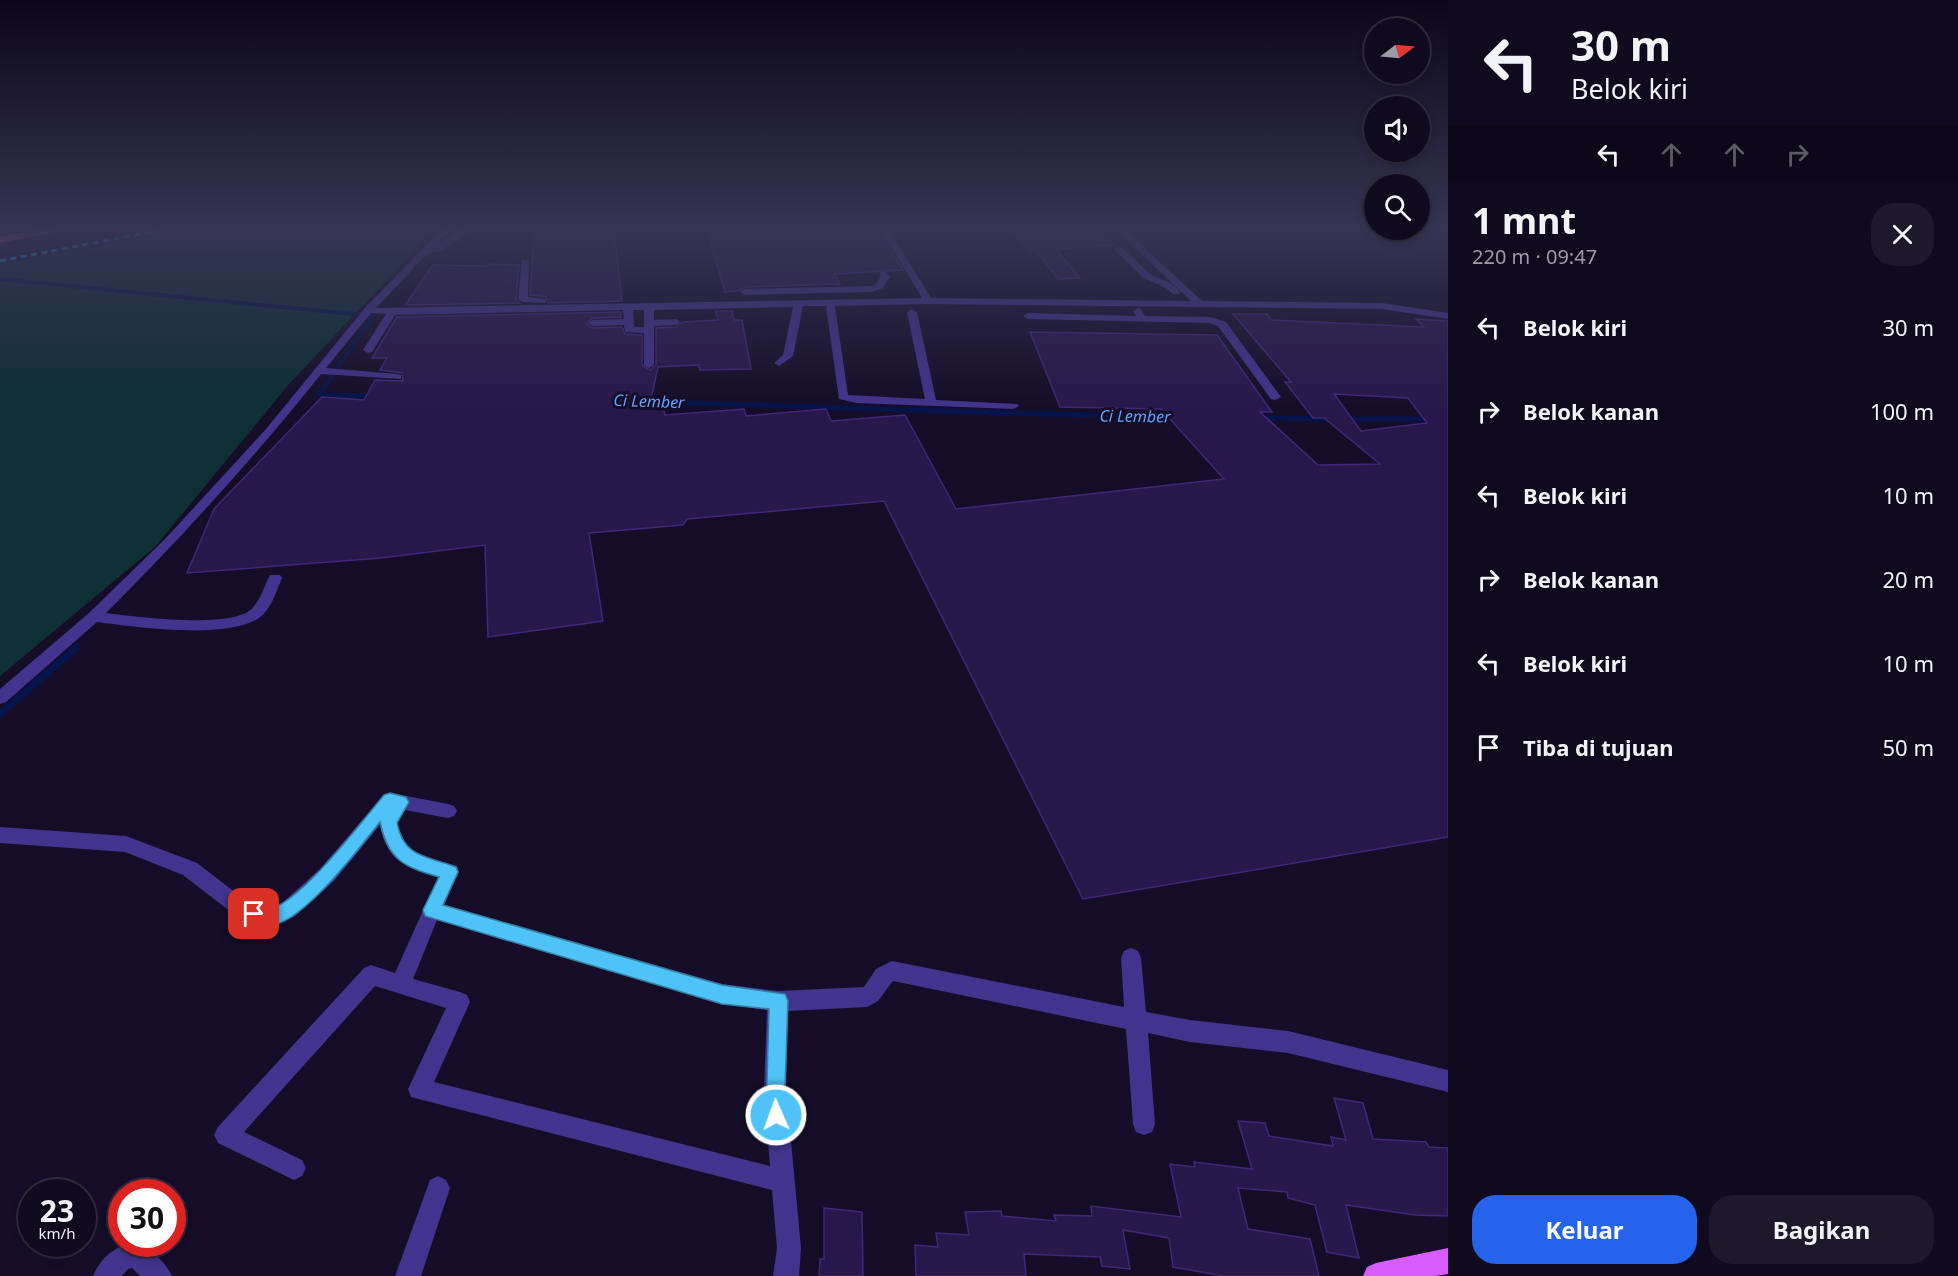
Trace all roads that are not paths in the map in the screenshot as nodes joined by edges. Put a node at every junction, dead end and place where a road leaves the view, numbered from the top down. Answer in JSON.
{"nodes":[{"id":1,"x":392,"y":288,"type":"edge"},
{"id":2,"x":524,"y":288,"type":"edge"},
{"id":3,"x":870,"y":288,"type":"edge"},
{"id":4,"x":919,"y":288,"type":"edge"},
{"id":5,"x":1171,"y":288,"type":"edge"},
{"id":6,"x":1182,"y":288,"type":"edge"},
{"id":7,"x":853,"y":290,"type":"junction"},
{"id":8,"x":745,"y":292,"type":"dead end"},
{"id":9,"x":858,"y":302,"type":"junction"},
{"id":10,"x":927,"y":302,"type":"junction"},
{"id":11,"x":798,"y":303,"type":"junction"},
{"id":12,"x":990,"y":303,"type":"junction"},
{"id":13,"x":1134,"y":305,"type":"junction"},
{"id":14,"x":1188,"y":305,"type":"junction"},
{"id":15,"x":1201,"y":305,"type":"junction"},
{"id":16,"x":699,"y":306,"type":"junction"},
{"id":17,"x":628,"y":307,"type":"junction"},
{"id":18,"x":649,"y":307,"type":"junction"},
{"id":19,"x":831,"y":307,"type":"junction"},
{"id":20,"x":559,"y":309,"type":"junction"},
{"id":21,"x":390,"y":312,"type":"junction"},
{"id":22,"x":912,"y":312,"type":"junction"},
{"id":23,"x":368,"y":313,"type":"junction"},
{"id":24,"x":1028,"y":316,"type":"dead end"},
{"id":25,"x":1448,"y":316,"type":"edge"},
{"id":26,"x":700,"y":318,"type":"dead end"},
{"id":27,"x":1142,"y":319,"type":"junction"},
{"id":28,"x":628,"y":322,"type":"junction"},
{"id":29,"x":676,"y":322,"type":"dead end"},
{"id":30,"x":593,"y":323,"type":"dead end"},
{"id":31,"x":650,"y":326,"type":"junction"},
{"id":32,"x":368,"y":350,"type":"dead end"},
{"id":33,"x":780,"y":363,"type":"dead end"},
{"id":34,"x":649,"y":365,"type":"dead end"},
{"id":35,"x":323,"y":371,"type":"junction"},
{"id":36,"x":397,"y":377,"type":"dead end"},
{"id":37,"x":1275,"y":397,"type":"dead end"},
{"id":38,"x":931,"y":403,"type":"junction"},
{"id":39,"x":1012,"y":406,"type":"dead end"},
{"id":40,"x":275,"y":578,"type":"dead end"},
{"id":41,"x":94,"y":617,"type":"junction"},
{"id":42,"x":0,"y":698,"type":"edge"},
{"id":43,"x":401,"y":802,"type":"junction"},
{"id":44,"x":448,"y":811,"type":"dead end"},
{"id":45,"x":0,"y":835,"type":"edge"},
{"id":46,"x":432,"y":910,"type":"junction"},
{"id":47,"x":1131,"y":958,"type":"dead end"},
{"id":48,"x":400,"y":984,"type":"junction"},
{"id":49,"x":778,"y":1001,"type":"junction"},
{"id":50,"x":1135,"y":1020,"type":"junction"},
{"id":51,"x":1448,"y":1081,"type":"edge"},
{"id":52,"x":1144,"y":1124,"type":"dead end"},
{"id":53,"x":294,"y":1168,"type":"dead end"},
{"id":54,"x":783,"y":1181,"type":"junction"},
{"id":55,"x":438,"y":1188,"type":"dead end"},
{"id":56,"x":1448,"y":1261,"type":"edge"},
{"id":57,"x":106,"y":1276,"type":"edge"},
{"id":58,"x":159,"y":1276,"type":"edge"},
{"id":59,"x":408,"y":1276,"type":"edge"},
{"id":60,"x":786,"y":1276,"type":"edge"},
{"id":61,"x":1376,"y":1276,"type":"edge"}],
"edges":[{"from":1,"to":23,"type":"street"},
{"from":2,"to":20,"type":"street"},
{"from":3,"to":7,"type":"street"},
{"from":4,"to":10,"type":"street"},
{"from":5,"to":14,"type":"street"},
{"from":6,"to":15,"type":"street"},
{"from":7,"to":8,"type":"street"},
{"from":7,"to":9,"type":"street"},
{"from":9,"to":10,"type":"street"},
{"from":9,"to":19,"type":"street"},
{"from":10,"to":12,"type":"street"},
{"from":11,"to":16,"type":"street"},
{"from":11,"to":19,"type":"street"},
{"from":11,"to":33,"type":"street"},
{"from":12,"to":13,"type":"street"},
{"from":12,"to":22,"type":"street"},
{"from":13,"to":14,"type":"street"},
{"from":13,"to":27,"type":"street"},
{"from":14,"to":15,"type":"street"},
{"from":15,"to":25,"type":"street"},
{"from":16,"to":18,"type":"street"},
{"from":16,"to":26,"type":"street"},
{"from":17,"to":18,"type":"street"},
{"from":17,"to":20,"type":"street"},
{"from":17,"to":28,"type":"street"},
{"from":18,"to":31,"type":"street"},
{"from":19,"to":22,"type":"street"},
{"from":19,"to":38,"type":"street"},
{"from":20,"to":21,"type":"street"},
{"from":21,"to":23,"type":"street"},
{"from":21,"to":32,"type":"street"},
{"from":22,"to":38,"type":"street"},
{"from":23,"to":35,"type":"street"},
{"from":24,"to":27,"type":"street"},
{"from":27,"to":37,"type":"street"},
{"from":28,"to":30,"type":"street"},
{"from":28,"to":31,"type":"street"},
{"from":29,"to":31,"type":"street"},
{"from":31,"to":34,"type":"street"},
{"from":35,"to":36,"type":"street"},
{"from":35,"to":41,"type":"street"},
{"from":38,"to":39,"type":"street"},
{"from":40,"to":41,"type":"street"},
{"from":41,"to":42,"type":"street"},
{"from":43,"to":44,"type":"street"},
{"from":43,"to":45,"type":"street"},
{"from":43,"to":46,"type":"street"},
{"from":46,"to":48,"type":"street"},
{"from":46,"to":49,"type":"street"},
{"from":47,"to":50,"type":"street"},
{"from":48,"to":53,"type":"street"},
{"from":48,"to":54,"type":"street"},
{"from":49,"to":50,"type":"street"},
{"from":49,"to":54,"type":"street"},
{"from":50,"to":51,"type":"street"},
{"from":50,"to":52,"type":"street"},
{"from":54,"to":60,"type":"street"},
{"from":55,"to":59,"type":"street"},
{"from":56,"to":61,"type":"main road"},
{"from":57,"to":58,"type":"street"}]}
